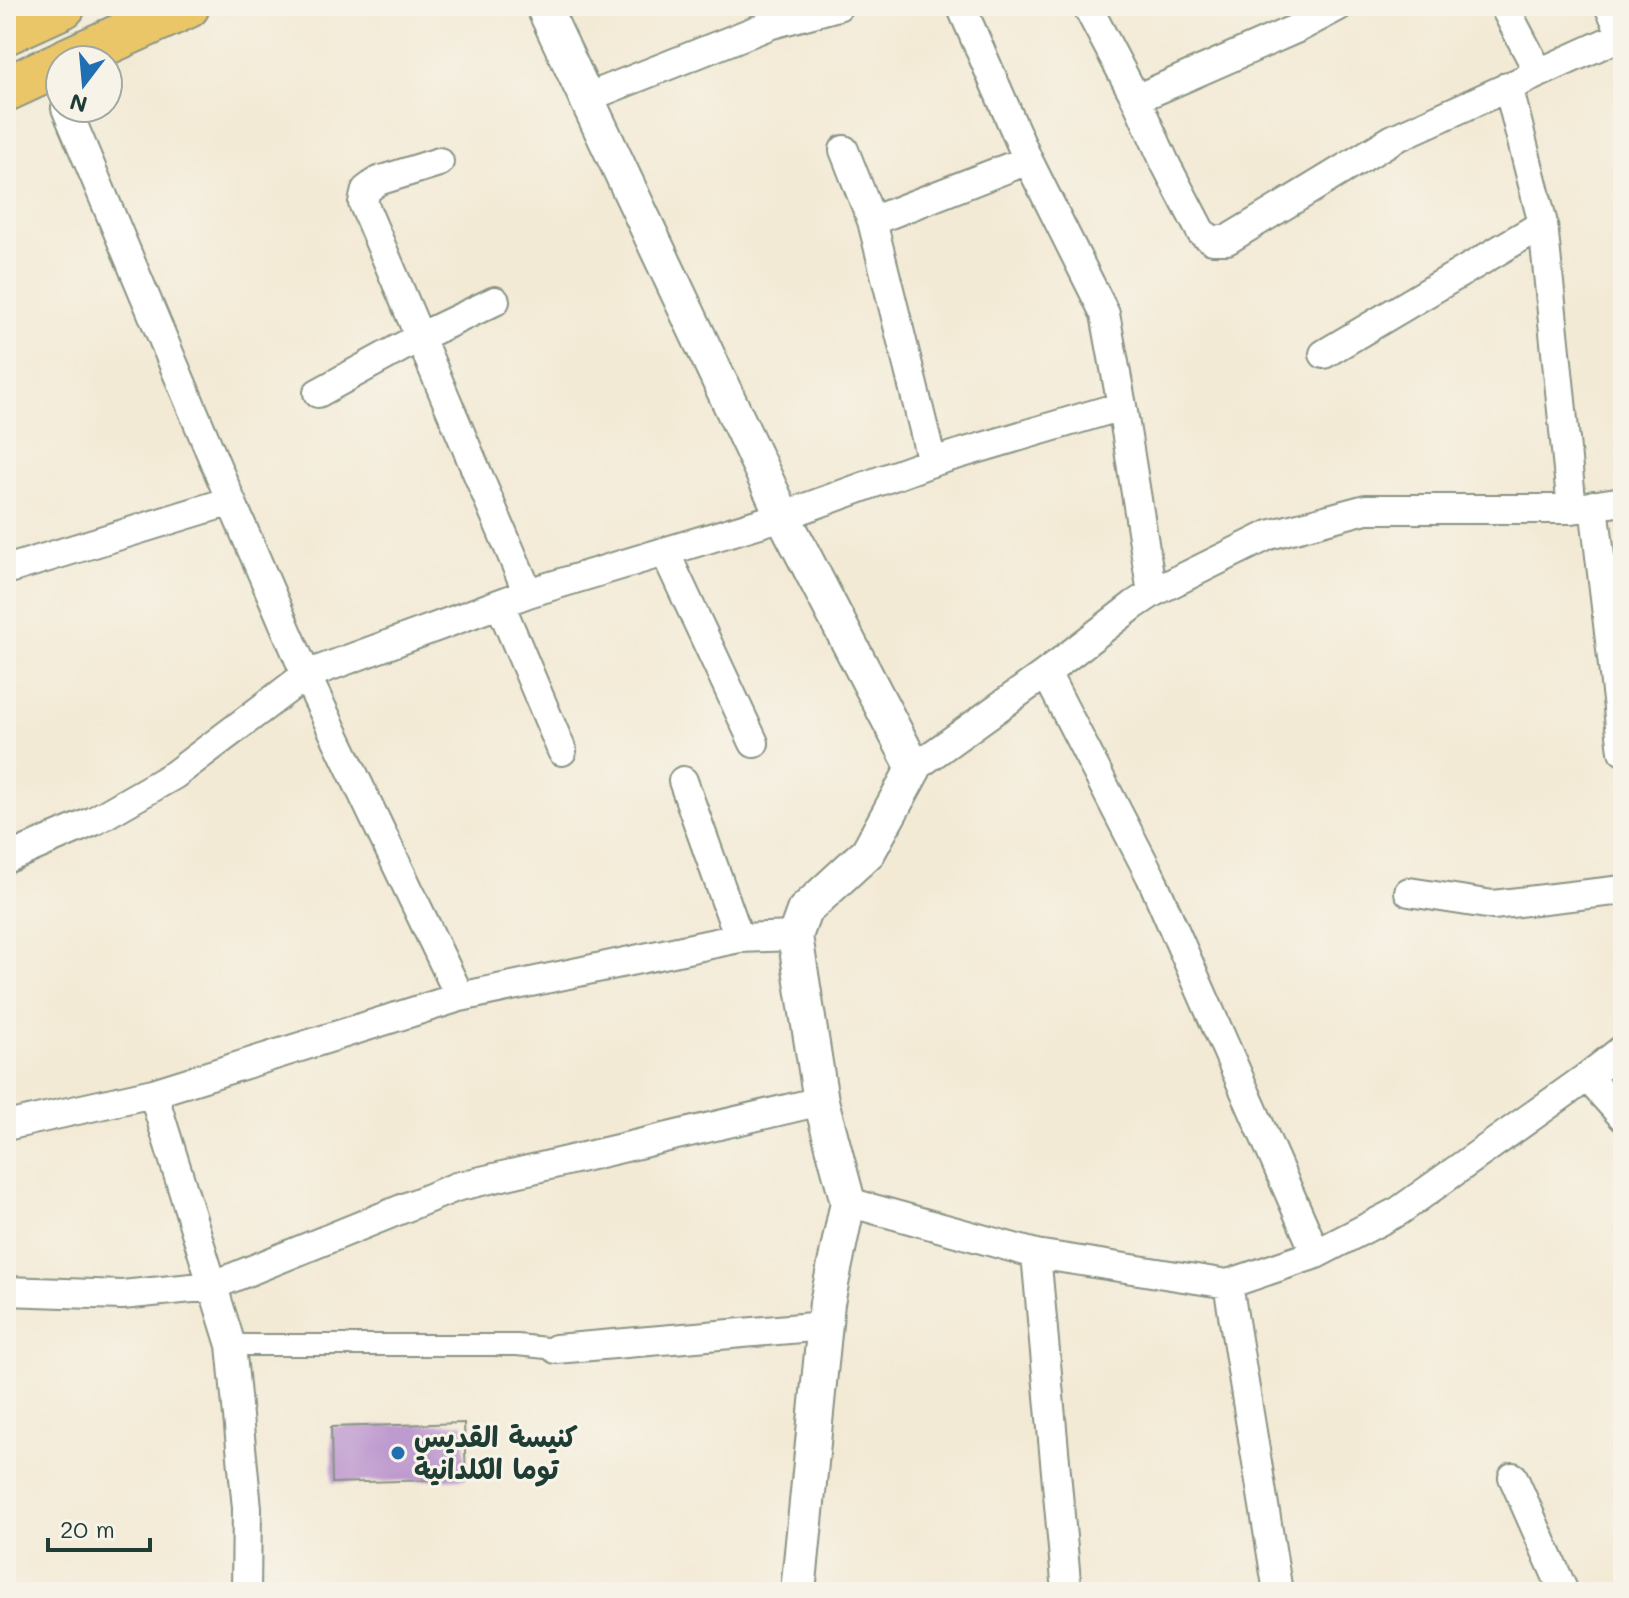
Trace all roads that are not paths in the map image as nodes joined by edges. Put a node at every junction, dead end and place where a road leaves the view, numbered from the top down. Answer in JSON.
{"nodes":[{"id":1,"x":63,"y":6,"type":"edge"},
{"id":2,"x":187,"y":6,"type":"edge"},
{"id":3,"x":543,"y":6,"type":"edge"},
{"id":4,"x":838,"y":6,"type":"edge"},
{"id":5,"x":961,"y":6,"type":"edge"},
{"id":6,"x":1087,"y":6,"type":"edge"},
{"id":7,"x":1339,"y":6,"type":"edge"},
{"id":8,"x":1504,"y":6,"type":"edge"},
{"id":9,"x":1609,"y":6,"type":"edge"},
{"id":10,"x":6,"y":32,"type":"edge"},
{"id":11,"x":1623,"y":36,"type":"edge"},
{"id":12,"x":112,"y":44,"type":"edge"},
{"id":13,"x":1539,"y":73,"type":"junction"},
{"id":14,"x":44,"y":76,"type":"edge"},
{"id":15,"x":1508,"y":86,"type":"junction"},
{"id":16,"x":6,"y":89,"type":"edge"},
{"id":17,"x":586,"y":98,"type":"junction"},
{"id":18,"x":1136,"y":99,"type":"junction"},
{"id":19,"x":73,"y":124,"type":"edge"},
{"id":20,"x":844,"y":150,"type":"dead end"},
{"id":21,"x":1028,"y":160,"type":"junction"},
{"id":22,"x":439,"y":162,"type":"dead end"},
{"id":23,"x":872,"y":221,"type":"junction"},
{"id":24,"x":1543,"y":224,"type":"junction"},
{"id":25,"x":495,"y":301,"type":"dead end"},
{"id":26,"x":420,"y":337,"type":"junction"},
{"id":27,"x":1324,"y":354,"type":"dead end"},
{"id":28,"x":318,"y":393,"type":"dead end"},
{"id":29,"x":1122,"y":406,"type":"junction"},
{"id":30,"x":932,"y":462,"type":"junction"},
{"id":31,"x":231,"y":501,"type":"junction"},
{"id":32,"x":1623,"y":501,"type":"edge"},
{"id":33,"x":1583,"y":507,"type":"junction"},
{"id":34,"x":783,"y":516,"type":"junction"},
{"id":35,"x":665,"y":552,"type":"junction"},
{"id":36,"x":6,"y":570,"type":"edge"},
{"id":37,"x":528,"y":593,"type":"junction"},
{"id":38,"x":1152,"y":593,"type":"junction"},
{"id":39,"x":500,"y":604,"type":"junction"},
{"id":40,"x":1046,"y":673,"type":"junction"},
{"id":41,"x":306,"y":675,"type":"junction"},
{"id":42,"x":754,"y":743,"type":"dead end"},
{"id":43,"x":562,"y":751,"type":"dead end"},
{"id":44,"x":1623,"y":751,"type":"edge"},
{"id":45,"x":914,"y":768,"type":"junction"},
{"id":46,"x":683,"y":781,"type":"dead end"},
{"id":47,"x":6,"y":859,"type":"edge"},
{"id":48,"x":1623,"y":890,"type":"edge"},
{"id":49,"x":1409,"y":892,"type":"dead end"},
{"id":50,"x":795,"y":936,"type":"junction"},
{"id":51,"x":739,"y":938,"type":"junction"},
{"id":52,"x":460,"y":997,"type":"junction"},
{"id":53,"x":1623,"y":1049,"type":"edge"},
{"id":54,"x":1587,"y":1077,"type":"junction"},
{"id":55,"x":153,"y":1093,"type":"junction"},
{"id":56,"x":821,"y":1101,"type":"junction"},
{"id":57,"x":1623,"y":1117,"type":"edge"},
{"id":58,"x":6,"y":1126,"type":"edge"},
{"id":59,"x":848,"y":1202,"type":"junction"},
{"id":60,"x":1036,"y":1254,"type":"junction"},
{"id":61,"x":1316,"y":1254,"type":"junction"},
{"id":62,"x":1228,"y":1284,"type":"junction"},
{"id":63,"x":212,"y":1286,"type":"junction"},
{"id":64,"x":6,"y":1291,"type":"edge"},
{"id":65,"x":824,"y":1326,"type":"junction"},
{"id":66,"x":231,"y":1345,"type":"junction"},
{"id":67,"x":556,"y":1349,"type":"joint"},
{"id":68,"x":1513,"y":1477,"type":"dead end"},
{"id":69,"x":246,"y":1592,"type":"edge"},
{"id":70,"x":798,"y":1592,"type":"edge"},
{"id":71,"x":1067,"y":1592,"type":"edge"},
{"id":72,"x":1278,"y":1592,"type":"edge"},
{"id":73,"x":1564,"y":1592,"type":"edge"}],
"edges":[{"from":1,"to":10,"type":"main road"},
{"from":2,"to":12,"type":"main road"},
{"from":3,"to":17,"type":"street"},
{"from":4,"to":17,"type":"street"},
{"from":5,"to":21,"type":"street"},
{"from":6,"to":18,"type":"street"},
{"from":7,"to":18,"type":"street"},
{"from":8,"to":13,"type":"street"},
{"from":9,"to":11,"type":"street"},
{"from":11,"to":13,"type":"street"},
{"from":13,"to":15,"type":"street"},
{"from":14,"to":16,"type":"main road"},
{"from":15,"to":18,"type":"street"},
{"from":15,"to":24,"type":"street"},
{"from":17,"to":34,"type":"street"},
{"from":19,"to":31,"type":"street"},
{"from":20,"to":23,"type":"street"},
{"from":21,"to":23,"type":"street"},
{"from":21,"to":29,"type":"street"},
{"from":22,"to":26,"type":"street"},
{"from":23,"to":30,"type":"street"},
{"from":24,"to":27,"type":"street"},
{"from":24,"to":33,"type":"street"},
{"from":25,"to":26,"type":"street"},
{"from":26,"to":28,"type":"street"},
{"from":26,"to":37,"type":"street"},
{"from":29,"to":30,"type":"street"},
{"from":29,"to":38,"type":"street"},
{"from":30,"to":34,"type":"street"},
{"from":31,"to":36,"type":"street"},
{"from":31,"to":41,"type":"street"},
{"from":32,"to":33,"type":"street"},
{"from":33,"to":38,"type":"street"},
{"from":33,"to":44,"type":"street"},
{"from":34,"to":35,"type":"street"},
{"from":34,"to":45,"type":"street"},
{"from":35,"to":37,"type":"street"},
{"from":35,"to":42,"type":"street"},
{"from":37,"to":39,"type":"street"},
{"from":38,"to":40,"type":"street"},
{"from":39,"to":41,"type":"street"},
{"from":39,"to":43,"type":"street"},
{"from":40,"to":45,"type":"street"},
{"from":40,"to":61,"type":"street"},
{"from":41,"to":47,"type":"street"},
{"from":41,"to":52,"type":"street"},
{"from":45,"to":50,"type":"street"},
{"from":46,"to":51,"type":"street"},
{"from":48,"to":49,"type":"street"},
{"from":50,"to":51,"type":"street"},
{"from":50,"to":56,"type":"street"},
{"from":51,"to":52,"type":"street"},
{"from":52,"to":55,"type":"street"},
{"from":53,"to":54,"type":"street"},
{"from":54,"to":57,"type":"street"},
{"from":54,"to":61,"type":"street"},
{"from":55,"to":58,"type":"street"},
{"from":55,"to":63,"type":"street"},
{"from":56,"to":59,"type":"street"},
{"from":56,"to":63,"type":"street"},
{"from":59,"to":60,"type":"street"},
{"from":59,"to":65,"type":"street"},
{"from":60,"to":62,"type":"street"},
{"from":60,"to":71,"type":"street"},
{"from":61,"to":62,"type":"street"},
{"from":62,"to":72,"type":"street"},
{"from":63,"to":64,"type":"street"},
{"from":63,"to":66,"type":"street"},
{"from":65,"to":67,"type":"street"},
{"from":65,"to":70,"type":"street"},
{"from":66,"to":67,"type":"street"},
{"from":66,"to":69,"type":"street"},
{"from":68,"to":73,"type":"street"}]}
